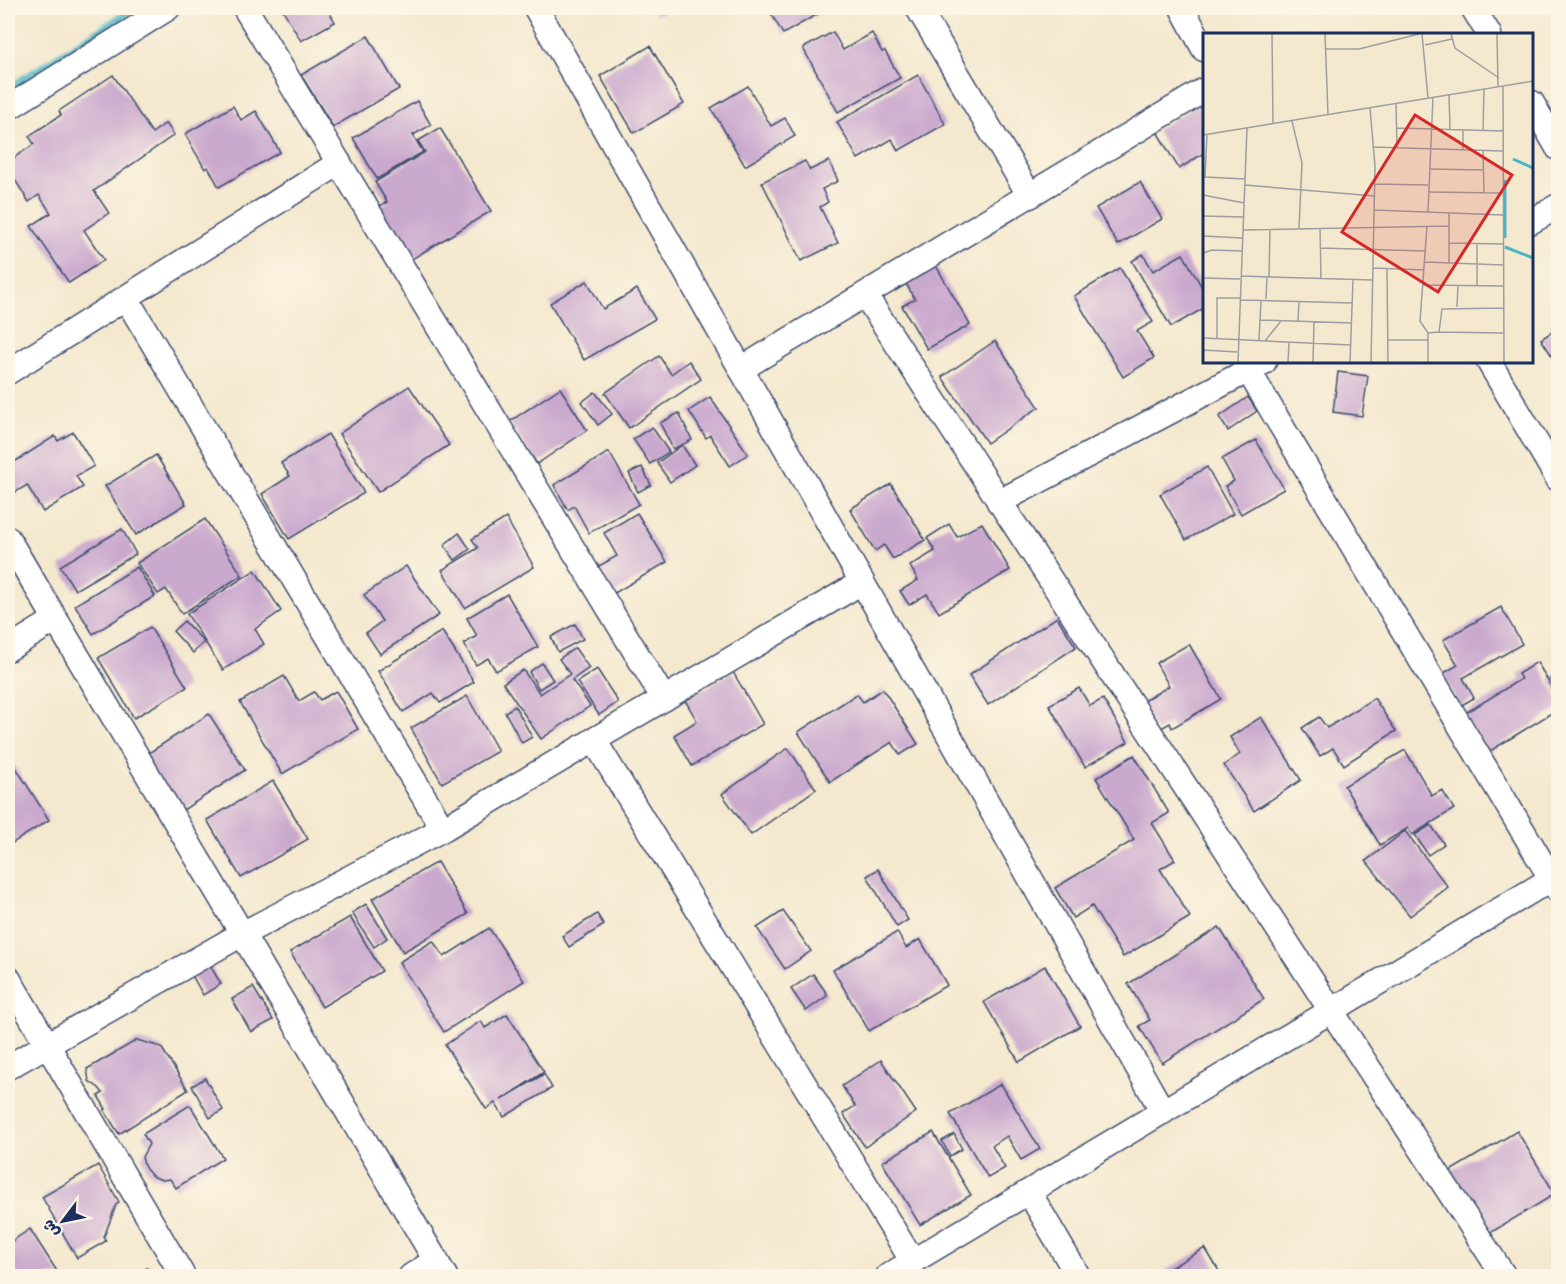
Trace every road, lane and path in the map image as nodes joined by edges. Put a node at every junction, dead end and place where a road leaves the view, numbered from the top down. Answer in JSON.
{"nodes":[{"id":1,"x":168,"y":8,"type":"edge"},
{"id":2,"x":245,"y":8,"type":"edge"},
{"id":3,"x":536,"y":8,"type":"edge"},
{"id":4,"x":918,"y":8,"type":"edge"},
{"id":5,"x":1182,"y":8,"type":"edge"},
{"id":6,"x":1473,"y":8,"type":"edge"},
{"id":7,"x":1489,"y":33,"type":"edge"},
{"id":8,"x":1203,"y":47,"type":"edge"},
{"id":9,"x":1203,"y":91,"type":"edge"},
{"id":10,"x":1533,"y":106,"type":"edge"},
{"id":11,"x":8,"y":108,"type":"edge"},
{"id":12,"x":1558,"y":148,"type":"edge"},
{"id":13,"x":339,"y":163,"type":"junction"},
{"id":14,"x":1030,"y":195,"type":"junction"},
{"id":15,"x":1558,"y":206,"type":"edge"},
{"id":16,"x":1533,"y":219,"type":"edge"},
{"id":17,"x":865,"y":295,"type":"junction"},
{"id":18,"x":126,"y":298,"type":"junction"},
{"id":19,"x":1490,"y":363,"type":"edge"},
{"id":20,"x":1256,"y":366,"type":"edge"},
{"id":21,"x":741,"y":369,"type":"junction"},
{"id":22,"x":8,"y":372,"type":"edge"},
{"id":23,"x":1558,"y":479,"type":"edge"},
{"id":24,"x":999,"y":502,"type":"junction"},
{"id":25,"x":8,"y":539,"type":"edge"},
{"id":26,"x":862,"y":582,"type":"junction"},
{"id":27,"x":55,"y":620,"type":"junction"},
{"id":28,"x":8,"y":649,"type":"edge"},
{"id":29,"x":664,"y":699,"type":"junction"},
{"id":30,"x":594,"y":740,"type":"junction"},
{"id":31,"x":443,"y":829,"type":"junction"},
{"id":32,"x":1556,"y":881,"type":"edge"},
{"id":33,"x":242,"y":933,"type":"junction"},
{"id":34,"x":8,"y":978,"type":"edge"},
{"id":35,"x":1331,"y":1011,"type":"junction"},
{"id":36,"x":47,"y":1046,"type":"junction"},
{"id":37,"x":8,"y":1067,"type":"edge"},
{"id":38,"x":1162,"y":1112,"type":"junction"},
{"id":39,"x":1029,"y":1192,"type":"junction"},
{"id":40,"x":913,"y":1262,"type":"junction"},
{"id":41,"x":441,"y":1268,"type":"edge"},
{"id":42,"x":183,"y":1276,"type":"edge"},
{"id":43,"x":411,"y":1276,"type":"edge"},
{"id":44,"x":888,"y":1276,"type":"edge"},
{"id":45,"x":1078,"y":1276,"type":"edge"},
{"id":46,"x":1504,"y":1276,"type":"edge"}],
"edges":[{"from":1,"to":11,"type":"street"},
{"from":2,"to":13,"type":"street"},
{"from":3,"to":21,"type":"street"},
{"from":4,"to":14,"type":"street"},
{"from":5,"to":8,"type":"street"},
{"from":6,"to":7,"type":"street"},
{"from":9,"to":14,"type":"street"},
{"from":10,"to":12,"type":"street"},
{"from":13,"to":18,"type":"street"},
{"from":13,"to":29,"type":"street"},
{"from":14,"to":17,"type":"street"},
{"from":15,"to":16,"type":"street"},
{"from":17,"to":21,"type":"street"},
{"from":17,"to":24,"type":"street"},
{"from":18,"to":22,"type":"street"},
{"from":18,"to":31,"type":"street"},
{"from":19,"to":23,"type":"street"},
{"from":20,"to":24,"type":"street"},
{"from":20,"to":32,"type":"street"},
{"from":21,"to":26,"type":"street"},
{"from":24,"to":35,"type":"street"},
{"from":25,"to":27,"type":"street"},
{"from":26,"to":29,"type":"street"},
{"from":26,"to":38,"type":"street"},
{"from":27,"to":28,"type":"street"},
{"from":27,"to":33,"type":"street"},
{"from":29,"to":30,"type":"street"},
{"from":30,"to":31,"type":"street"},
{"from":30,"to":40,"type":"street"},
{"from":31,"to":33,"type":"street"},
{"from":32,"to":35,"type":"street"},
{"from":33,"to":36,"type":"street"},
{"from":33,"to":41,"type":"street"},
{"from":34,"to":36,"type":"street"},
{"from":35,"to":38,"type":"street"},
{"from":35,"to":46,"type":"street"},
{"from":36,"to":37,"type":"street"},
{"from":36,"to":42,"type":"street"},
{"from":38,"to":39,"type":"street"},
{"from":39,"to":40,"type":"street"},
{"from":39,"to":45,"type":"street"},
{"from":40,"to":44,"type":"street"},
{"from":41,"to":43,"type":"street"}]}
